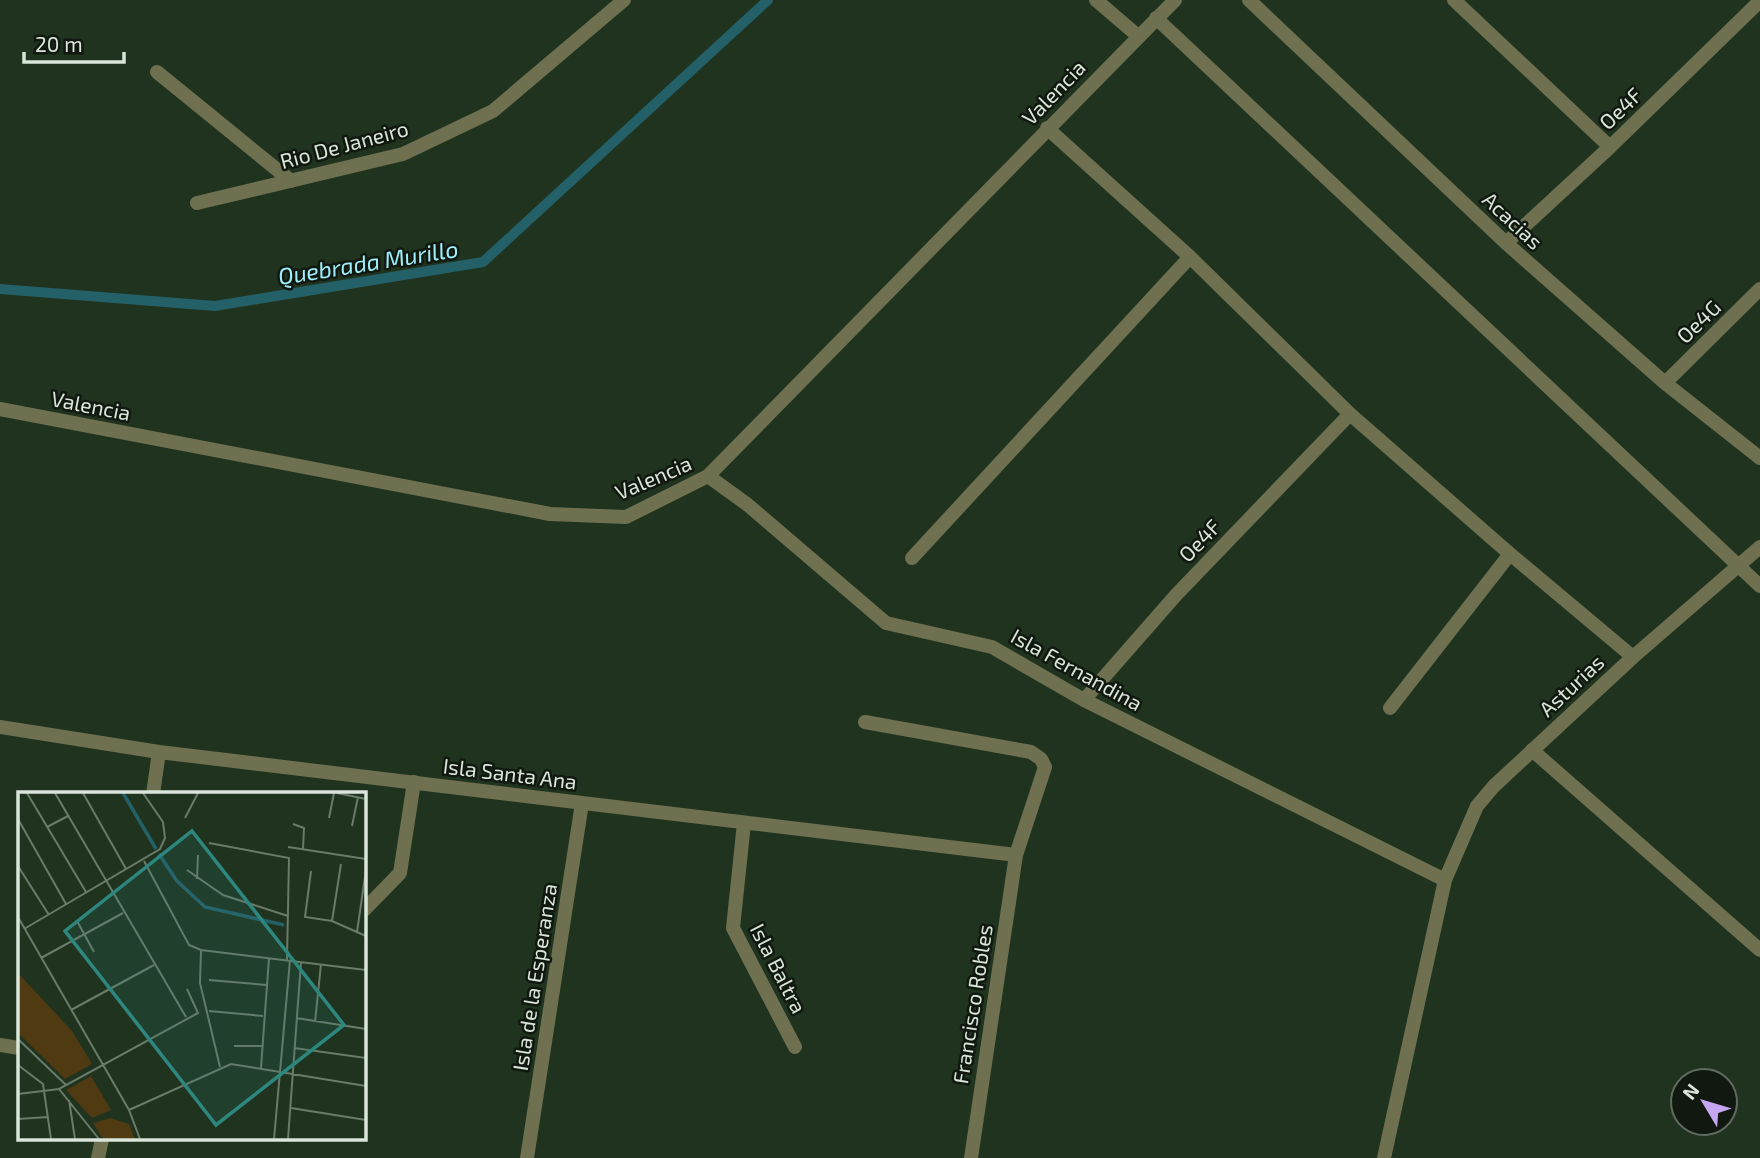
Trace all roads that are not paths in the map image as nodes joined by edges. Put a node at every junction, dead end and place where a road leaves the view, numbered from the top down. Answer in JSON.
{"nodes":[{"id":1,"x":624,"y":0,"type":"edge"},
{"id":2,"x":1096,"y":0,"type":"edge"},
{"id":3,"x":1175,"y":0,"type":"edge"},
{"id":4,"x":1249,"y":0,"type":"edge"},
{"id":5,"x":1454,"y":0,"type":"edge"},
{"id":6,"x":1760,"y":1,"type":"edge"},
{"id":7,"x":1156,"y":18,"type":"junction"},
{"id":8,"x":1138,"y":36,"type":"junction"},
{"id":9,"x":157,"y":72,"type":"dead end"},
{"id":10,"x":1047,"y":128,"type":"junction"},
{"id":11,"x":1610,"y":147,"type":"junction"},
{"id":12,"x":291,"y":181,"type":"junction"},
{"id":13,"x":197,"y":203,"type":"dead end"},
{"id":14,"x":1506,"y":243,"type":"junction"},
{"id":15,"x":1190,"y":257,"type":"junction"},
{"id":16,"x":1760,"y":289,"type":"edge"},
{"id":17,"x":1665,"y":383,"type":"junction"},
{"id":18,"x":0,"y":409,"type":"edge"},
{"id":19,"x":1350,"y":414,"type":"junction"},
{"id":20,"x":1760,"y":458,"type":"edge"},
{"id":21,"x":708,"y":477,"type":"junction"},
{"id":22,"x":1760,"y":547,"type":"edge"},
{"id":23,"x":1510,"y":554,"type":"junction"},
{"id":24,"x":912,"y":558,"type":"dead end"},
{"id":25,"x":1740,"y":566,"type":"junction"},
{"id":26,"x":1760,"y":586,"type":"edge"},
{"id":27,"x":1633,"y":657,"type":"junction"},
{"id":28,"x":1084,"y":700,"type":"junction"},
{"id":29,"x":1391,"y":708,"type":"dead end"},
{"id":30,"x":864,"y":722,"type":"dead end"},
{"id":31,"x":0,"y":727,"type":"edge"},
{"id":32,"x":1532,"y":750,"type":"junction"},
{"id":33,"x":159,"y":752,"type":"junction"},
{"id":34,"x":414,"y":782,"type":"junction"},
{"id":35,"x":153,"y":792,"type":"edge"},
{"id":36,"x":582,"y":803,"type":"junction"},
{"id":37,"x":744,"y":823,"type":"junction"},
{"id":38,"x":1016,"y":855,"type":"junction"},
{"id":39,"x":1445,"y":880,"type":"junction"},
{"id":40,"x":366,"y":908,"type":"edge"},
{"id":41,"x":1760,"y":950,"type":"edge"},
{"id":42,"x":0,"y":1045,"type":"edge"},
{"id":43,"x":795,"y":1046,"type":"dead end"},
{"id":44,"x":18,"y":1048,"type":"edge"},
{"id":45,"x":102,"y":1140,"type":"edge"},
{"id":46,"x":98,"y":1158,"type":"edge"},
{"id":47,"x":527,"y":1158,"type":"edge"},
{"id":48,"x":971,"y":1158,"type":"edge"},
{"id":49,"x":1384,"y":1158,"type":"edge"}],
"edges":[{"from":1,"to":12,"type":"street","name":"Rio De Janeiro"},
{"from":2,"to":8,"type":"street"},
{"from":3,"to":7,"type":"street","name":"Valencia"},
{"from":4,"to":14,"type":"street","name":"Acacias"},
{"from":5,"to":11,"type":"street"},
{"from":6,"to":11,"type":"street","name":"Oe4F"},
{"from":7,"to":8,"type":"street","name":"Valencia"},
{"from":7,"to":25,"type":"street"},
{"from":8,"to":10,"type":"street","name":"Valencia"},
{"from":9,"to":12,"type":"street"},
{"from":10,"to":15,"type":"street"},
{"from":10,"to":21,"type":"street","name":"Valencia"},
{"from":11,"to":14,"type":"street","name":"Oe4F"},
{"from":12,"to":13,"type":"street","name":"Rio De Janeiro"},
{"from":14,"to":17,"type":"street","name":"Acacias"},
{"from":15,"to":19,"type":"street"},
{"from":15,"to":24,"type":"street"},
{"from":16,"to":17,"type":"street","name":"Oe4G"},
{"from":17,"to":20,"type":"street","name":"Acacias"},
{"from":18,"to":21,"type":"street","name":"Valencia"},
{"from":19,"to":23,"type":"street"},
{"from":19,"to":28,"type":"street","name":"Oe4F"},
{"from":21,"to":28,"type":"street","name":"Isla Fernandina"},
{"from":22,"to":25,"type":"street","name":"Asturias"},
{"from":23,"to":27,"type":"street"},
{"from":23,"to":29,"type":"street"},
{"from":25,"to":26,"type":"street"},
{"from":25,"to":27,"type":"street","name":"Asturias"},
{"from":27,"to":32,"type":"street","name":"Asturias"},
{"from":28,"to":39,"type":"street","name":"Isla Fernandina"},
{"from":30,"to":38,"type":"street","name":"Francisco Robles"},
{"from":31,"to":33,"type":"street","name":"Isla Santa Ana"},
{"from":32,"to":39,"type":"street","name":"Asturias"},
{"from":32,"to":41,"type":"street"},
{"from":33,"to":34,"type":"street","name":"Isla Santa Ana"},
{"from":33,"to":35,"type":"street"},
{"from":34,"to":36,"type":"street","name":"Isla Santa Ana"},
{"from":34,"to":40,"type":"street"},
{"from":36,"to":37,"type":"street","name":"Isla Santa Ana"},
{"from":36,"to":47,"type":"street","name":"Isla de la Esperanza"},
{"from":37,"to":38,"type":"street","name":"Isla Santa Ana"},
{"from":37,"to":43,"type":"street","name":"Isla Baltra"},
{"from":38,"to":48,"type":"street","name":"Francisco Robles"},
{"from":39,"to":49,"type":"street","name":"Asturias"},
{"from":42,"to":44,"type":"street"},
{"from":45,"to":46,"type":"street"}]}
